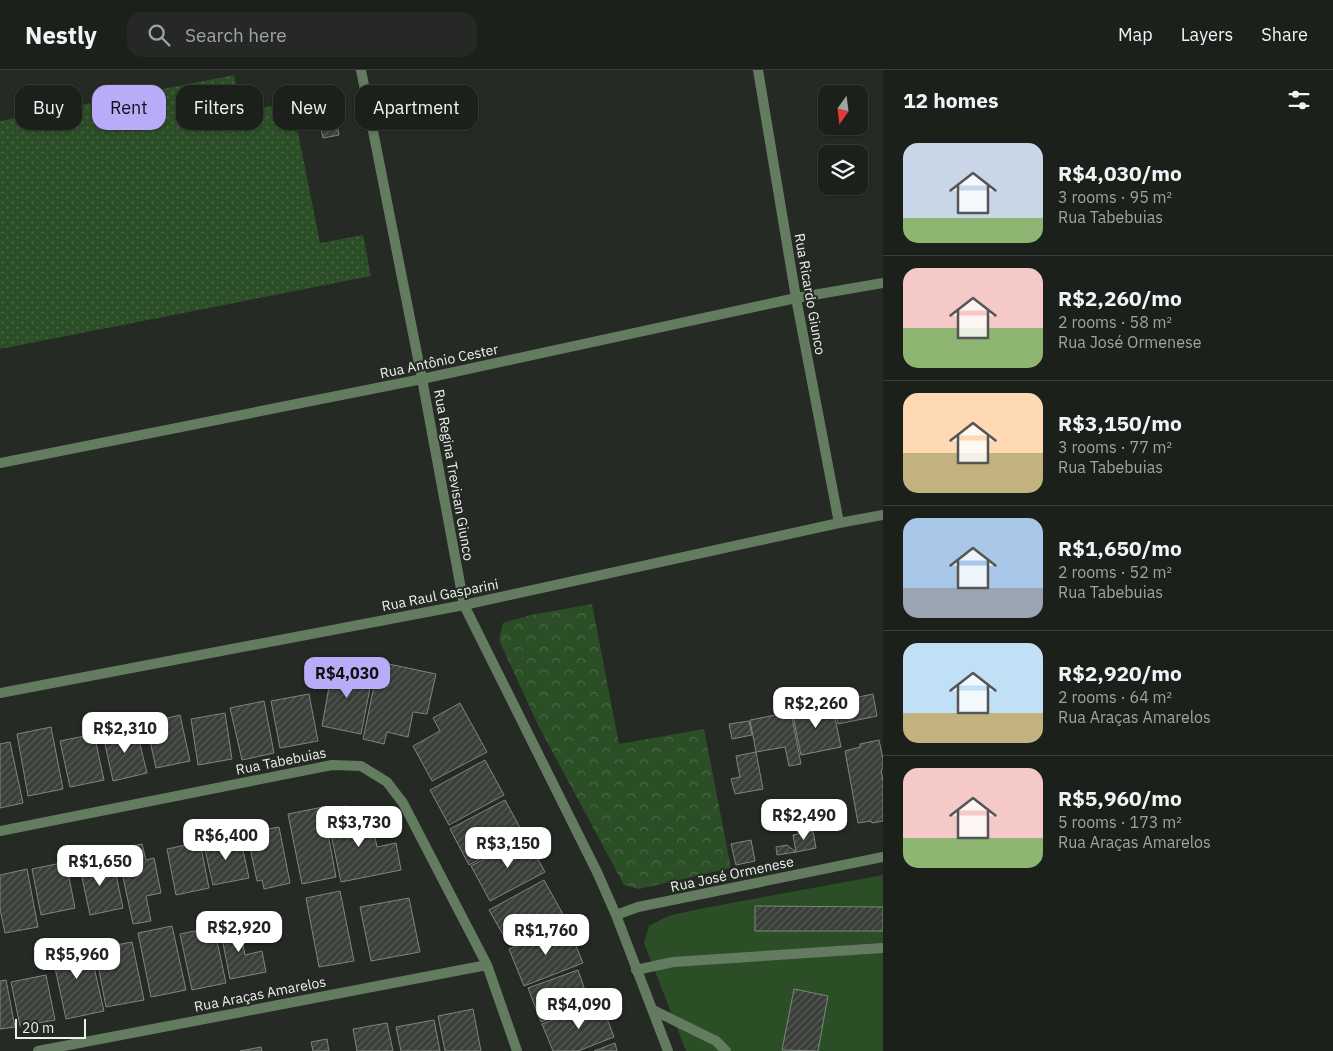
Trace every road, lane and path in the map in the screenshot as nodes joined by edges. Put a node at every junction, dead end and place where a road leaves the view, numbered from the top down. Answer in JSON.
{"nodes":[{"id":1,"x":361,"y":70,"type":"edge"},
{"id":2,"x":758,"y":70,"type":"edge"},
{"id":3,"x":883,"y":282,"type":"edge"},
{"id":4,"x":796,"y":298,"type":"junction"},
{"id":5,"x":422,"y":379,"type":"junction"},
{"id":6,"x":0,"y":464,"type":"edge"},
{"id":7,"x":883,"y":515,"type":"edge"},
{"id":8,"x":839,"y":522,"type":"junction"},
{"id":9,"x":464,"y":605,"type":"junction"},
{"id":10,"x":0,"y":693,"type":"edge"},
{"id":11,"x":0,"y":831,"type":"edge"},
{"id":12,"x":883,"y":857,"type":"edge"},
{"id":13,"x":616,"y":915,"type":"junction"},
{"id":14,"x":883,"y":948,"type":"edge"},
{"id":15,"x":487,"y":965,"type":"junction"},
{"id":16,"x":636,"y":970,"type":"junction"},
{"id":17,"x":653,"y":1010,"type":"junction"},
{"id":18,"x":38,"y":1051,"type":"edge"},
{"id":19,"x":517,"y":1051,"type":"edge"},
{"id":20,"x":668,"y":1051,"type":"edge"},
{"id":21,"x":726,"y":1051,"type":"edge"}],
"edges":[{"from":1,"to":5,"type":"street","name":"Rua Regina Trevisan Giunco"},
{"from":2,"to":4,"type":"street","name":"Rua Ricardo Giunco"},
{"from":3,"to":4,"type":"street","name":"Rua Antônio Cester"},
{"from":4,"to":5,"type":"street","name":"Rua Antônio Cester"},
{"from":4,"to":8,"type":"street","name":"Rua Ricardo Giunco"},
{"from":5,"to":6,"type":"street","name":"Rua Antônio Cester"},
{"from":5,"to":9,"type":"street","name":"Rua Regina Trevisan Giunco"},
{"from":7,"to":8,"type":"street","name":"Rua Raul Gasparini"},
{"from":8,"to":9,"type":"street","name":"Rua Raul Gasparini"},
{"from":9,"to":10,"type":"street","name":"Rua Raul Gasparini"},
{"from":9,"to":13,"type":"street","name":"Rua Regina Trevisan Giunco"},
{"from":11,"to":15,"type":"street","name":"Rua Tabebuias"},
{"from":12,"to":13,"type":"street","name":"Rua José Ormenese"},
{"from":13,"to":16,"type":"street","name":"Rua Regina Trevisan Giunco"},
{"from":14,"to":16,"type":"street"},
{"from":15,"to":18,"type":"street","name":"Rua Araças Amarelos"},
{"from":15,"to":19,"type":"street","name":"Rua Tabebuias"},
{"from":16,"to":17,"type":"street","name":"Rua Regina Trevisan Giunco"},
{"from":17,"to":20,"type":"street","name":"Rua Regina Trevisan Giunco"},
{"from":17,"to":21,"type":"street"}]}
